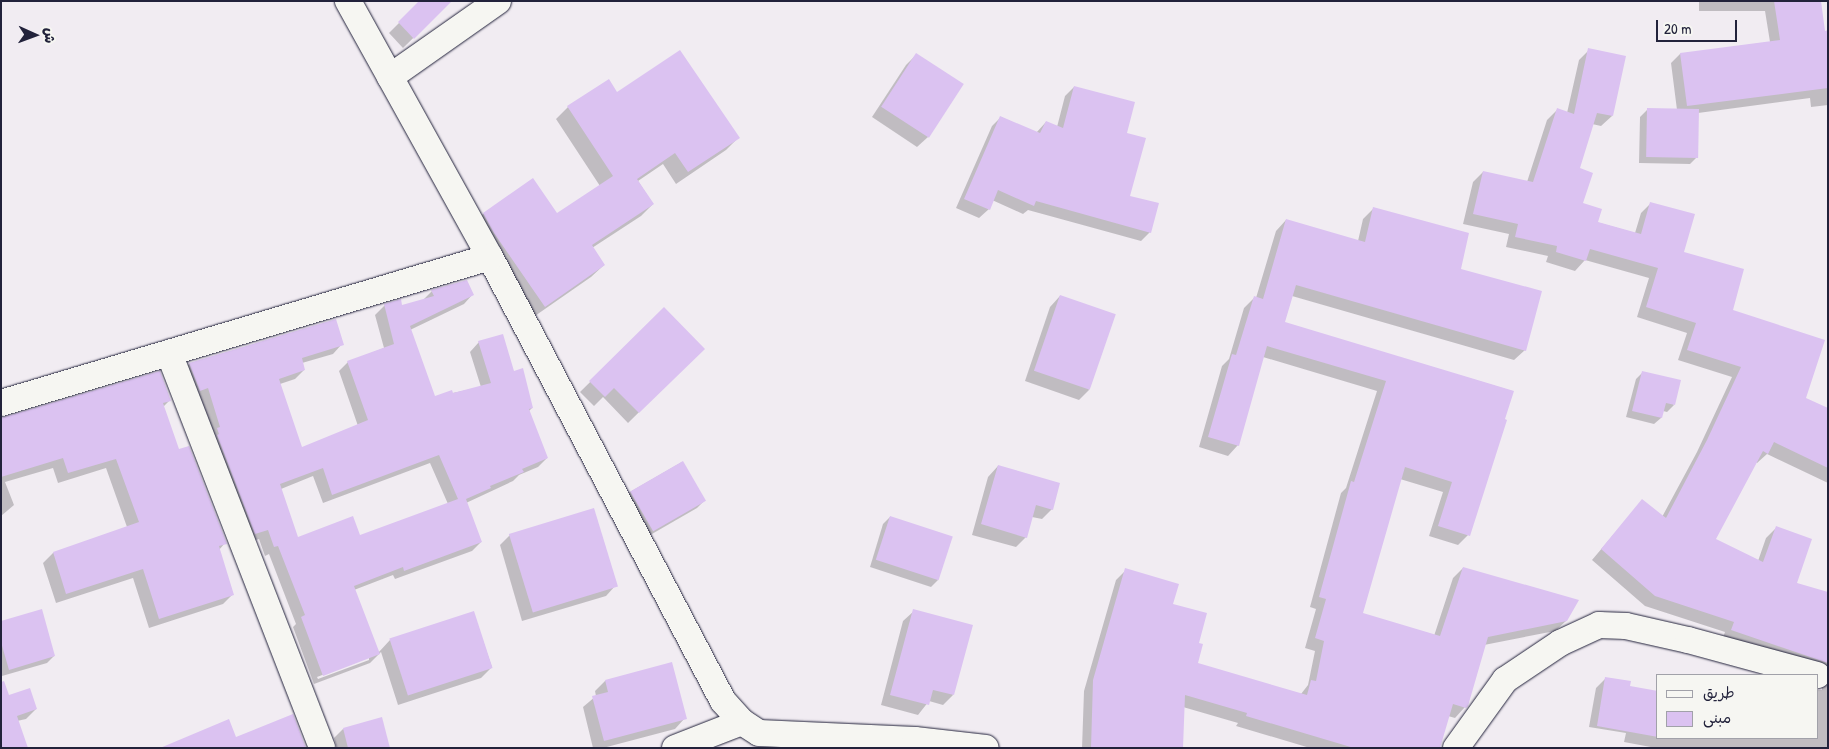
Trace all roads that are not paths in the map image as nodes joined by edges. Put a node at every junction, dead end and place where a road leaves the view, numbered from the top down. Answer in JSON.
{"nodes":[{"id":1,"x":348,"y":1,"type":"edge"},
{"id":2,"x":498,"y":1,"type":"edge"},
{"id":3,"x":390,"y":78,"type":"junction"},
{"id":4,"x":490,"y":256,"type":"junction"},
{"id":5,"x":169,"y":353,"type":"junction"},
{"id":6,"x":1,"y":403,"type":"edge"},
{"id":7,"x":1814,"y":674,"type":"edge"},
{"id":8,"x":742,"y":722,"type":"junction"},
{"id":9,"x":322,"y":748,"type":"edge"},
{"id":10,"x":675,"y":748,"type":"edge"},
{"id":11,"x":986,"y":748,"type":"edge"},
{"id":12,"x":1456,"y":748,"type":"edge"}],
"edges":[{"from":1,"to":3,"type":"street"},
{"from":2,"to":3,"type":"street"},
{"from":3,"to":4,"type":"street"},
{"from":4,"to":5,"type":"street"},
{"from":4,"to":8,"type":"street"},
{"from":5,"to":6,"type":"street"},
{"from":5,"to":9,"type":"street"},
{"from":7,"to":12,"type":"street"},
{"from":8,"to":10,"type":"street"},
{"from":8,"to":11,"type":"street"}]}
